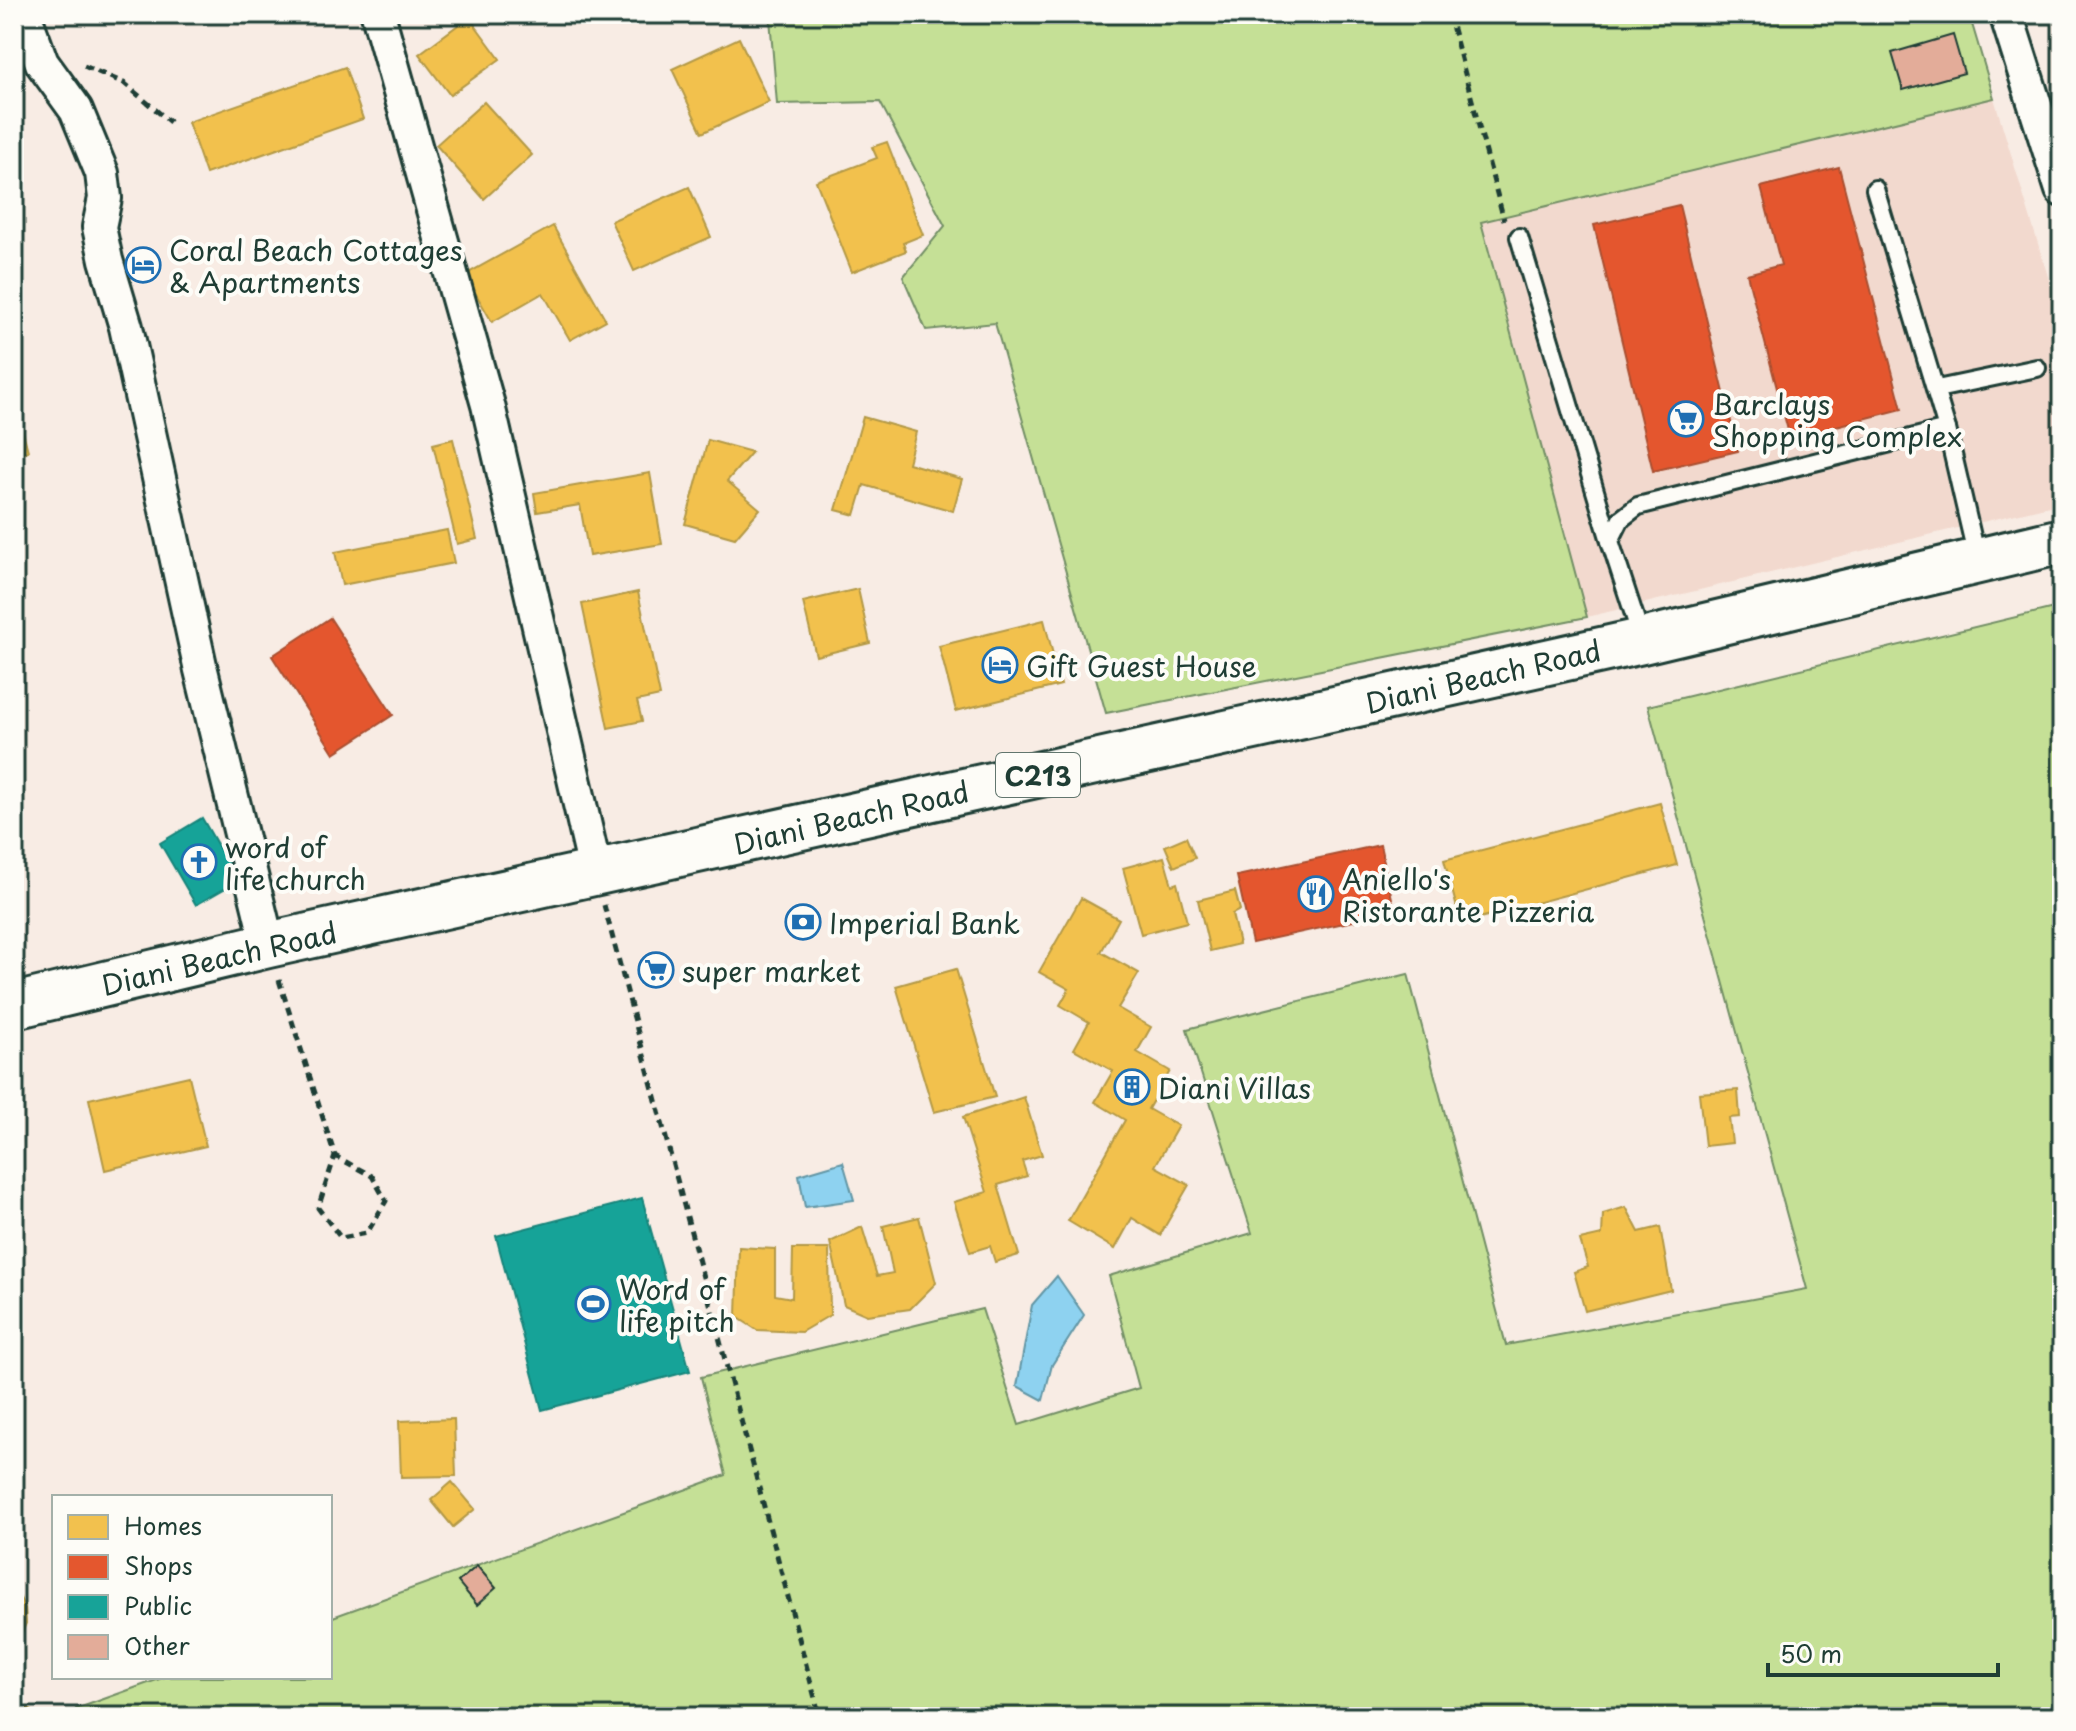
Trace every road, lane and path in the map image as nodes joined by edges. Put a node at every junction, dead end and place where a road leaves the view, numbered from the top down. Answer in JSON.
{"nodes":[{"id":1,"x":24,"y":14,"type":"edge"},
{"id":2,"x":378,"y":14,"type":"edge"},
{"id":3,"x":2006,"y":14,"type":"edge"},
{"id":4,"x":42,"y":63,"type":"junction"},
{"id":5,"x":170,"y":122,"type":"dead end"},
{"id":6,"x":1875,"y":189,"type":"dead end"},
{"id":7,"x":2062,"y":190,"type":"edge"},
{"id":8,"x":1519,"y":237,"type":"dead end"},
{"id":9,"x":2037,"y":368,"type":"dead end"},
{"id":10,"x":1937,"y":389,"type":"junction"},
{"id":11,"x":1947,"y":429,"type":"junction"},
{"id":12,"x":1610,"y":541,"type":"junction"},
{"id":13,"x":2062,"y":541,"type":"edge"},
{"id":14,"x":1977,"y":560,"type":"junction"},
{"id":15,"x":1642,"y":641,"type":"junction"},
{"id":16,"x":596,"y":874,"type":"junction"},
{"id":17,"x":268,"y":945,"type":"junction"},
{"id":18,"x":14,"y":1006,"type":"edge"},
{"id":19,"x":335,"y":1156,"type":"junction"},
{"id":20,"x":820,"y":1717,"type":"edge"}],
"edges":[{"from":1,"to":4,"type":"street"},
{"from":2,"to":16,"type":"street"},
{"from":3,"to":7,"type":"street"},
{"from":4,"to":5,"type":"path"},
{"from":4,"to":17,"type":"street"},
{"from":6,"to":10,"type":"lane"},
{"from":8,"to":12,"type":"lane"},
{"from":9,"to":10,"type":"lane"},
{"from":10,"to":11,"type":"lane"},
{"from":11,"to":12,"type":"lane"},
{"from":11,"to":14,"type":"lane"},
{"from":12,"to":15,"type":"lane"},
{"from":13,"to":14,"type":"main road","name":"Diani Beach Road","number":"C213"},
{"from":14,"to":15,"type":"main road","name":"Diani Beach Road","number":"C213"},
{"from":15,"to":16,"type":"main road","name":"Diani Beach Road","number":"C213"},
{"from":16,"to":17,"type":"main road","name":"Diani Beach Road","number":"C213"},
{"from":16,"to":20,"type":"path"},
{"from":17,"to":18,"type":"main road","name":"Diani Beach Road","number":"C213"},
{"from":17,"to":19,"type":"path"},
{"from":19,"to":19,"type":"path"}]}
